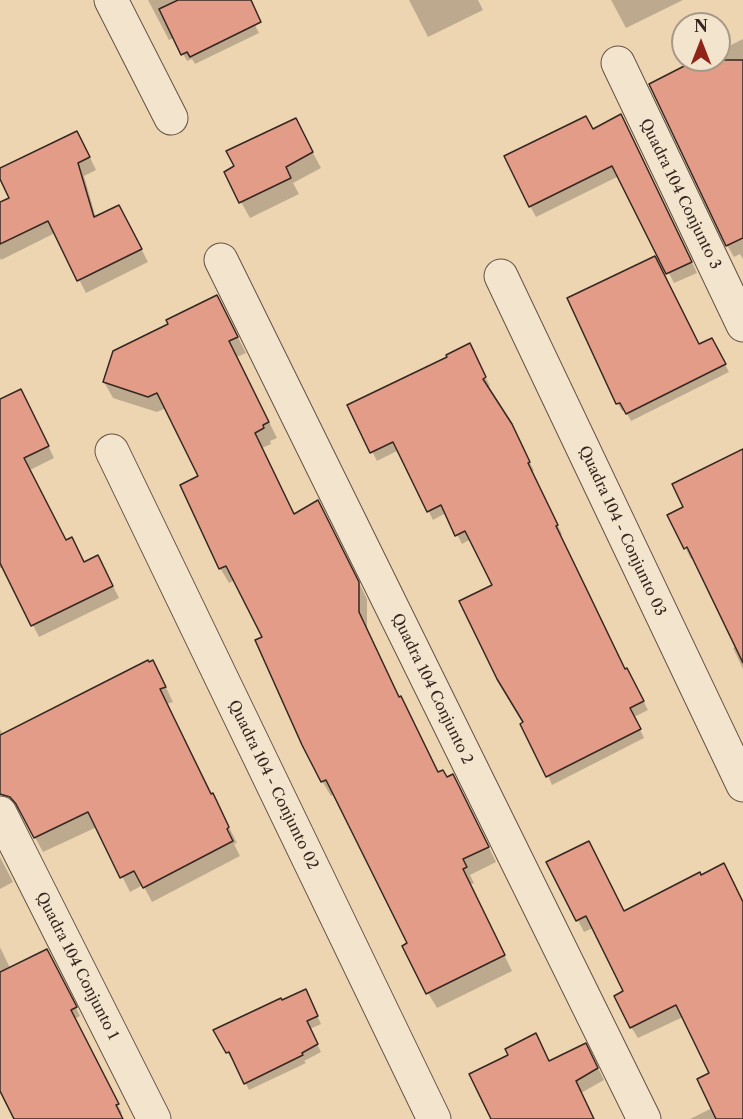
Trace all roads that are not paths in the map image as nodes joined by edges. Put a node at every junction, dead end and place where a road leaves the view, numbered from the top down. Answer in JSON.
{"nodes":[{"id":1,"x":111,"y":0,"type":"edge"},
{"id":2,"x":618,"y":63,"type":"dead end"},
{"id":3,"x":171,"y":118,"type":"dead end"},
{"id":4,"x":220,"y":260,"type":"dead end"},
{"id":5,"x":501,"y":276,"type":"dead end"},
{"id":6,"x":743,"y":325,"type":"edge"},
{"id":7,"x":112,"y":451,"type":"dead end"},
{"id":8,"x":743,"y":785,"type":"edge"},
{"id":9,"x":0,"y":813,"type":"edge"},
{"id":10,"x":154,"y":1119,"type":"edge"},
{"id":11,"x":434,"y":1119,"type":"edge"},
{"id":12,"x":644,"y":1119,"type":"edge"}],
"edges":[{"from":1,"to":3,"type":"street"},
{"from":2,"to":6,"type":"street","name":"Quadra 104 Conjunto 3"},
{"from":4,"to":12,"type":"street","name":"Quadra 104 Conjunto 2"},
{"from":5,"to":8,"type":"street","name":"Quadra 104 - Conjunto 03"},
{"from":7,"to":11,"type":"street","name":"Quadra 104 - Conjunto 02"},
{"from":9,"to":10,"type":"street","name":"Quadra 104 Conjunto 1"}]}
